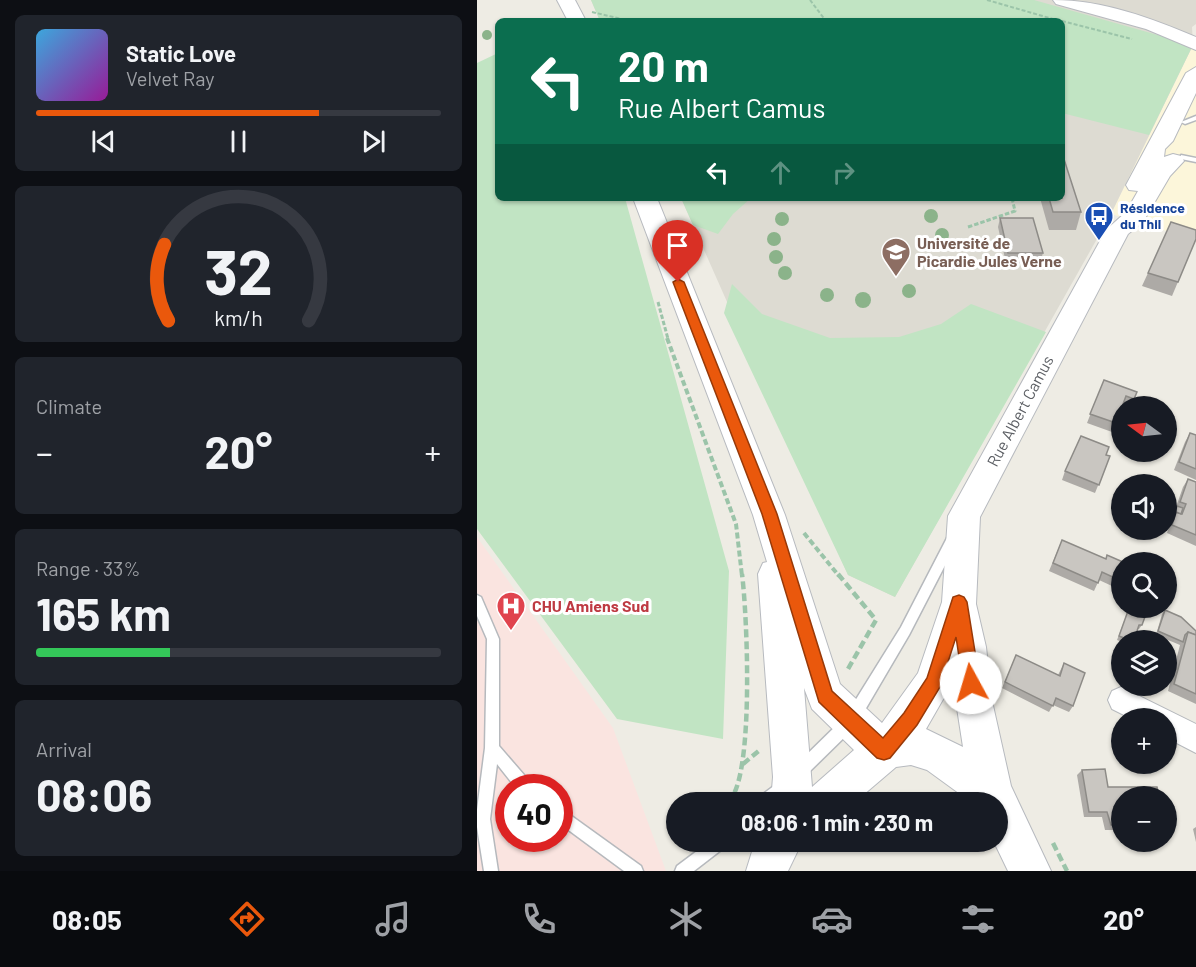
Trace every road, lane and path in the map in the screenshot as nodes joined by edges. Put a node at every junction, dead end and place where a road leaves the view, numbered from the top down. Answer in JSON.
{"nodes":[{"id":1,"x":566,"y":0,"type":"edge"},
{"id":2,"x":810,"y":0,"type":"edge"},
{"id":3,"x":987,"y":0,"type":"edge"},
{"id":4,"x":1062,"y":0,"type":"edge"},
{"id":5,"x":594,"y":11,"type":"dead end"},
{"id":6,"x":575,"y":18,"type":"edge"},
{"id":7,"x":619,"y":18,"type":"edge"},
{"id":8,"x":824,"y":18,"type":"edge"},
{"id":9,"x":1050,"y":18,"type":"edge"},
{"id":10,"x":1065,"y":22,"type":"edge"},
{"id":11,"x":1152,"y":25,"type":"junction"},
{"id":12,"x":1196,"y":32,"type":"edge"},
{"id":13,"x":1142,"y":42,"type":"dead end"},
{"id":14,"x":1196,"y":44,"type":"edge"},
{"id":15,"x":1196,"y":73,"type":"edge"},
{"id":16,"x":1196,"y":98,"type":"edge"},
{"id":17,"x":1190,"y":120,"type":"edge"},
{"id":18,"x":1174,"y":154,"type":"edge"},
{"id":19,"x":646,"y":201,"type":"edge"},
{"id":20,"x":1013,"y":201,"type":"edge"},
{"id":21,"x":968,"y":227,"type":"dead end"},
{"id":22,"x":712,"y":458,"type":"dead end"},
{"id":23,"x":769,"y":514,"type":"junction"},
{"id":24,"x":964,"y":516,"type":"junction"},
{"id":25,"x":477,"y":601,"type":"edge"},
{"id":26,"x":959,"y":602,"type":"junction"},
{"id":27,"x":483,"y":626,"type":"edge"},
{"id":28,"x":1121,"y":700,"type":"dead end"},
{"id":29,"x":1137,"y":708,"type":"edge"},
{"id":30,"x":850,"y":722,"type":"junction"},
{"id":31,"x":1177,"y":729,"type":"edge"},
{"id":32,"x":1196,"y":739,"type":"edge"},
{"id":33,"x":492,"y":748,"type":"junction"},
{"id":34,"x":884,"y":751,"type":"junction"},
{"id":35,"x":514,"y":774,"type":"edge"},
{"id":36,"x":735,"y":792,"type":"edge"},
{"id":37,"x":783,"y":792,"type":"edge"},
{"id":38,"x":785,"y":792,"type":"edge"},
{"id":39,"x":837,"y":792,"type":"edge"},
{"id":40,"x":987,"y":792,"type":"edge"},
{"id":41,"x":994,"y":792,"type":"edge"},
{"id":42,"x":573,"y":824,"type":"edge"},
{"id":43,"x":1008,"y":825,"type":"edge"},
{"id":44,"x":707,"y":852,"type":"edge"},
{"id":45,"x":773,"y":852,"type":"edge"},
{"id":46,"x":491,"y":871,"type":"edge"},
{"id":47,"x":636,"y":871,"type":"edge"},
{"id":48,"x":682,"y":871,"type":"edge"},
{"id":49,"x":767,"y":871,"type":"edge"},
{"id":50,"x":1030,"y":871,"type":"edge"}],
"edges":[{"from":1,"to":6,"type":"street"},
{"from":2,"to":8,"type":"path"},
{"from":3,"to":9,"type":"path"},
{"from":4,"to":11,"type":"street"},
{"from":5,"to":7,"type":"path"},
{"from":10,"to":13,"type":"path"},
{"from":11,"to":12,"type":"street"},
{"from":11,"to":14,"type":"street"},
{"from":15,"to":18,"type":"street","name":"Rue Albert Camus"},
{"from":16,"to":17,"type":"street","name":"Rue Albert Camus"},
{"from":17,"to":18,"type":"street","name":"Rue Albert Camus"},
{"from":18,"to":24,"type":"street","name":"Rue Albert Camus"},
{"from":19,"to":23,"type":"street"},
{"from":20,"to":21,"type":"path"},
{"from":22,"to":36,"type":"path"},
{"from":23,"to":30,"type":"street"},
{"from":23,"to":37,"type":"street"},
{"from":24,"to":26,"type":"street","name":"Rue Albert Camus"},
{"from":24,"to":30,"type":"lane"},
{"from":25,"to":27,"type":"lane"},
{"from":26,"to":34,"type":"street","name":"Rue Albert Camus"},
{"from":26,"to":41,"type":"street","name":"Rue Albert Camus"},
{"from":27,"to":33,"type":"lane"},
{"from":28,"to":29,"type":"street"},
{"from":30,"to":34,"type":"street"},
{"from":30,"to":38,"type":"lane"},
{"from":31,"to":32,"type":"street"},
{"from":33,"to":35,"type":"lane"},
{"from":33,"to":46,"type":"lane"},
{"from":34,"to":39,"type":"street","name":"Rue Albert Camus"},
{"from":34,"to":40,"type":"street"},
{"from":42,"to":47,"type":"lane"},
{"from":43,"to":50,"type":"street"},
{"from":44,"to":48,"type":"lane"},
{"from":45,"to":49,"type":"street"}]}
